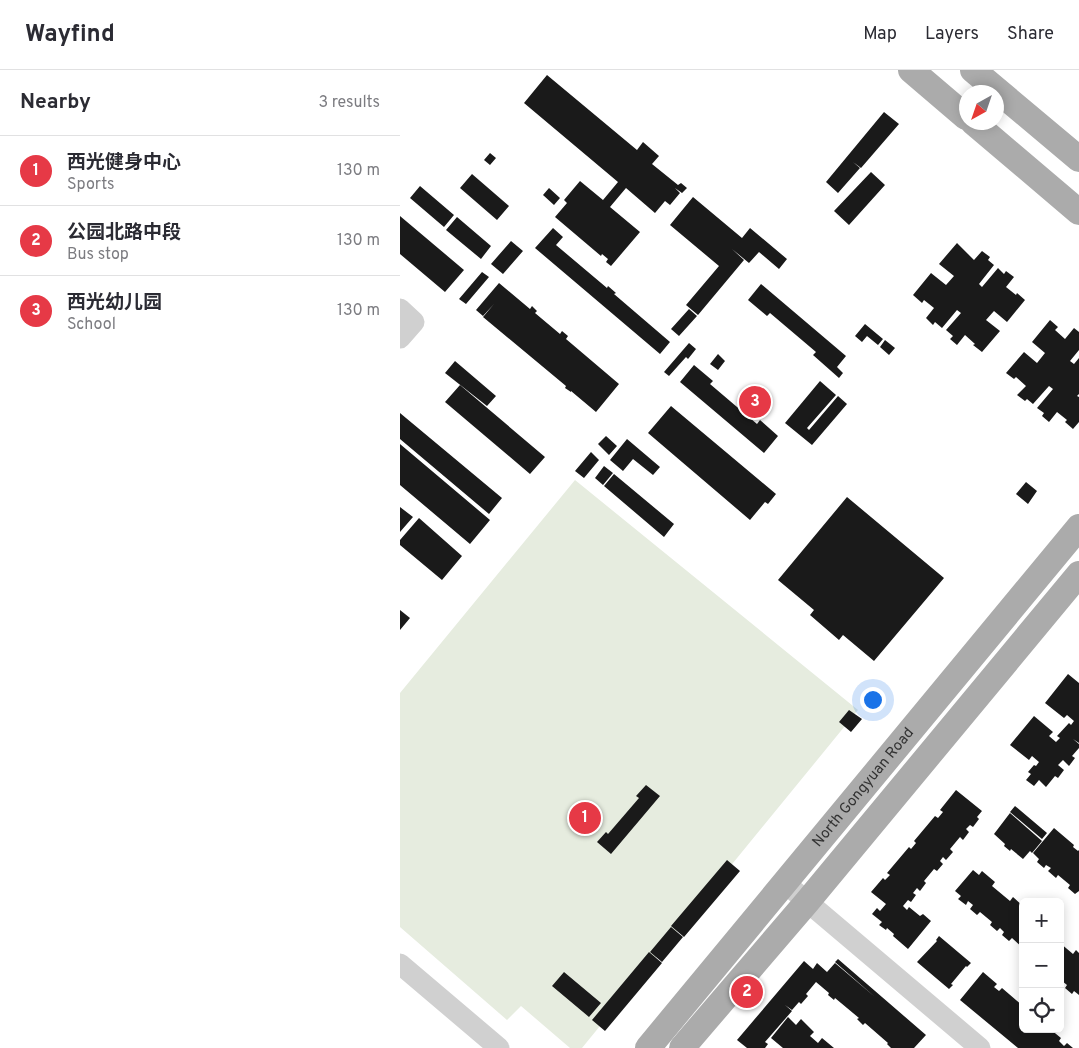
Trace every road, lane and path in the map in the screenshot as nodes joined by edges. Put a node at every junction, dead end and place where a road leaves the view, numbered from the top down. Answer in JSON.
{"nodes":[{"id":1,"x":911,"y":70,"type":"edge"},
{"id":2,"x":973,"y":70,"type":"edge"},
{"id":3,"x":959,"y":111,"type":"edge"},
{"id":4,"x":982,"y":130,"type":"edge"},
{"id":5,"x":1079,"y":159,"type":"edge"},
{"id":6,"x":1079,"y":212,"type":"edge"},
{"id":7,"x":400,"y":309,"type":"edge"},
{"id":8,"x":400,"y":338,"type":"edge"},
{"id":9,"x":1079,"y":527,"type":"edge"},
{"id":10,"x":1079,"y":574,"type":"edge"},
{"id":11,"x":785,"y":883,"type":"junction"},
{"id":12,"x":807,"y":902,"type":"junction"},
{"id":13,"x":400,"y":964,"type":"edge"},
{"id":14,"x":499,"y":1048,"type":"edge"},
{"id":15,"x":648,"y":1048,"type":"edge"},
{"id":16,"x":682,"y":1048,"type":"edge"},
{"id":17,"x":980,"y":1048,"type":"edge"}],
"edges":[{"from":1,"to":3,"type":"main road"},
{"from":2,"to":5,"type":"main road"},
{"from":4,"to":6,"type":"main road"},
{"from":7,"to":8,"type":"street"},
{"from":9,"to":11,"type":"main road","name":"North Gongyuan Road"},
{"from":10,"to":12,"type":"main road","name":"North Gongyuan Road"},
{"from":11,"to":12,"type":"street"},
{"from":11,"to":15,"type":"main road","name":"North Gongyuan Road"},
{"from":12,"to":16,"type":"main road","name":"North Gongyuan Road"},
{"from":12,"to":17,"type":"street"},
{"from":13,"to":14,"type":"street"}]}
